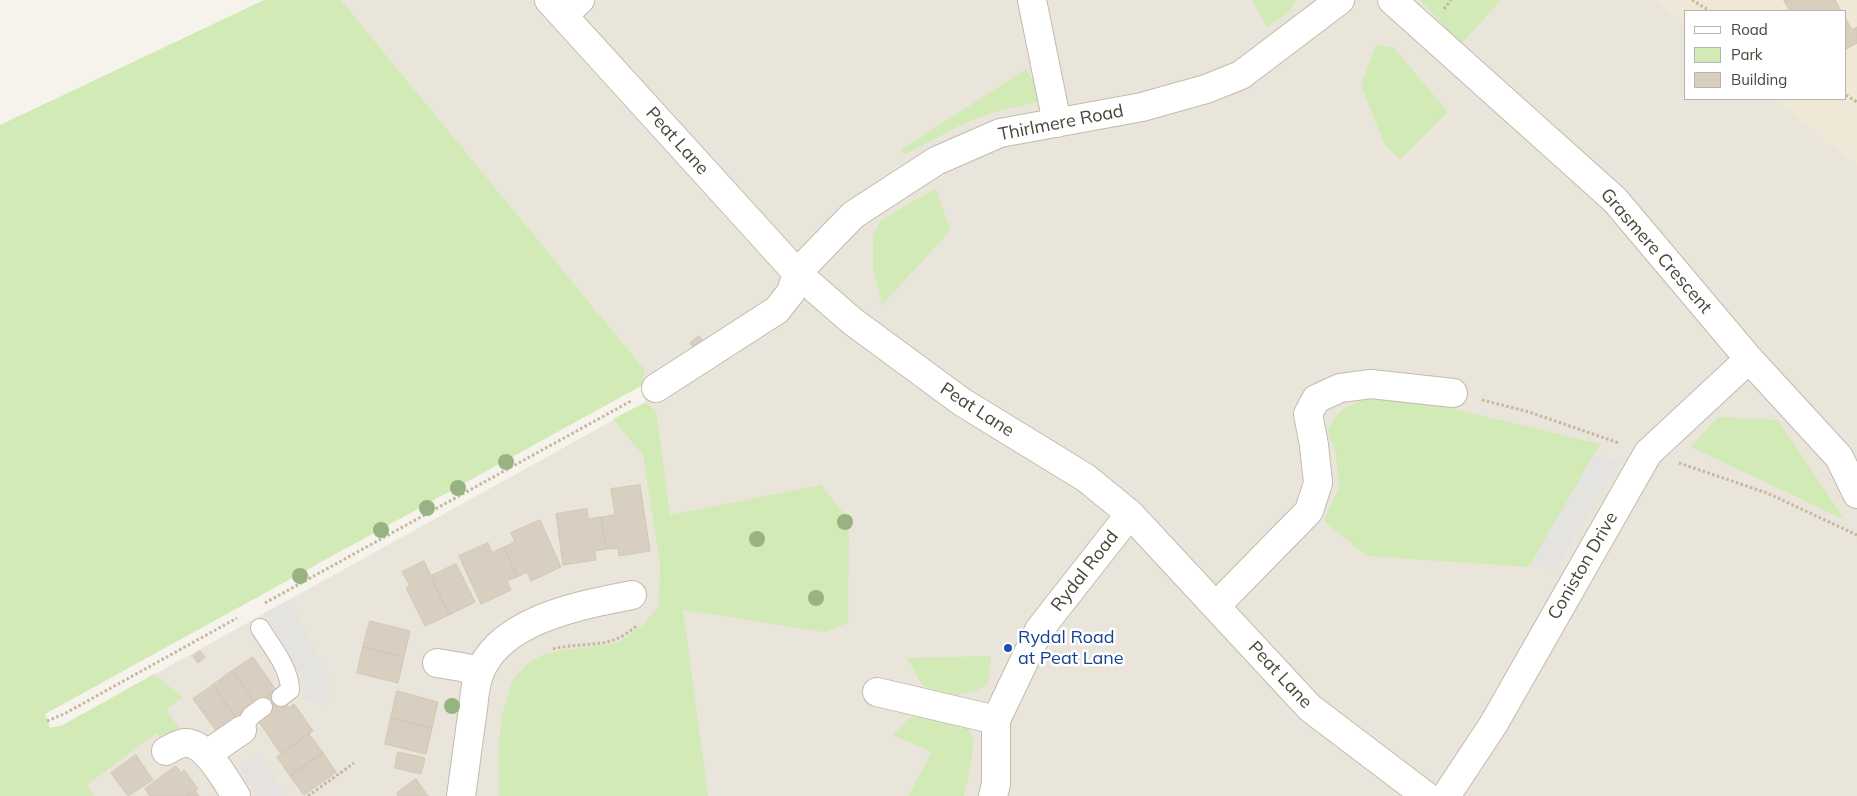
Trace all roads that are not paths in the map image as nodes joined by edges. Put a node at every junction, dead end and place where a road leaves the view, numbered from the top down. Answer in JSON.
{"nodes":[{"id":1,"x":1032,"y":0,"type":"edge"},
{"id":2,"x":1340,"y":0,"type":"edge"},
{"id":3,"x":1392,"y":0,"type":"edge"},
{"id":4,"x":564,"y":5,"type":"edge"},
{"id":5,"x":1057,"y":123,"type":"junction"},
{"id":6,"x":797,"y":273,"type":"junction"},
{"id":7,"x":1749,"y":359,"type":"junction"},
{"id":8,"x":656,"y":388,"type":"road end"},
{"id":9,"x":1453,"y":393,"type":"dead end"},
{"id":10,"x":1848,"y":452,"type":"edge"},
{"id":11,"x":1857,"y":494,"type":"edge"},
{"id":12,"x":1130,"y":514,"type":"junction"},
{"id":13,"x":632,"y":595,"type":"dead end"},
{"id":14,"x":1216,"y":606,"type":"junction"},
{"id":15,"x":260,"y":628,"type":"dead end"},
{"id":16,"x":437,"y":664,"type":"dead end"},
{"id":17,"x":478,"y":678,"type":"junction"},
{"id":18,"x":877,"y":692,"type":"dead end"},
{"id":19,"x":281,"y":697,"type":"dead end"},
{"id":20,"x":264,"y":707,"type":"dead end"},
{"id":21,"x":996,"y":720,"type":"junction"},
{"id":22,"x":242,"y":730,"type":"joint"},
{"id":23,"x":166,"y":751,"type":"dead end"},
{"id":24,"x":207,"y":754,"type":"junction"},
{"id":25,"x":236,"y":796,"type":"edge"},
{"id":26,"x":461,"y":796,"type":"edge"},
{"id":27,"x":993,"y":796,"type":"edge"},
{"id":28,"x":1426,"y":796,"type":"edge"},
{"id":29,"x":1446,"y":796,"type":"edge"}],
"edges":[{"from":1,"to":5,"type":"street"},
{"from":2,"to":5,"type":"street","name":"Thirlmere Road"},
{"from":3,"to":7,"type":"street","name":"Grasmere Crescent"},
{"from":4,"to":6,"type":"street","name":"Peat Lane"},
{"from":5,"to":6,"type":"street","name":"Thirlmere Road"},
{"from":6,"to":8,"type":"street"},
{"from":6,"to":12,"type":"street","name":"Peat Lane"},
{"from":7,"to":10,"type":"street","name":"Grasmere Crescent"},
{"from":7,"to":29,"type":"street","name":"Coniston Drive"},
{"from":9,"to":14,"type":"street"},
{"from":10,"to":11,"type":"street","name":"Grasmere Crescent"},
{"from":12,"to":14,"type":"street","name":"Peat Lane"},
{"from":12,"to":21,"type":"street","name":"Rydal Road"},
{"from":13,"to":17,"type":"street"},
{"from":14,"to":28,"type":"street","name":"Peat Lane"},
{"from":15,"to":19,"type":"lane"},
{"from":16,"to":17,"type":"street"},
{"from":17,"to":26,"type":"street"},
{"from":18,"to":21,"type":"street"},
{"from":20,"to":22,"type":"lane"},
{"from":21,"to":27,"type":"street","name":"Rydal Road"},
{"from":22,"to":24,"type":"street"},
{"from":23,"to":24,"type":"street"},
{"from":24,"to":25,"type":"street"}]}
